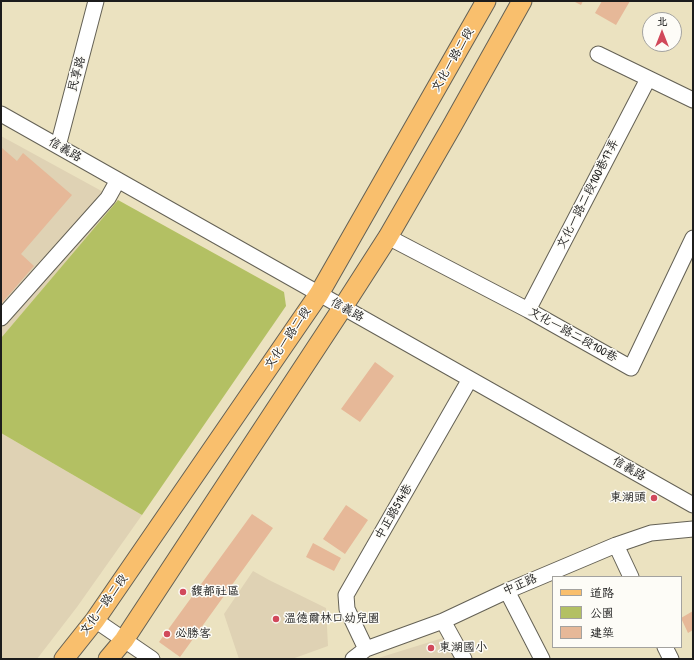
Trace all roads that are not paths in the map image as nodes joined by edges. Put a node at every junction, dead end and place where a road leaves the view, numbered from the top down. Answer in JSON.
{"nodes":[{"id":1,"x":96,"y":1,"type":"edge"},
{"id":2,"x":486,"y":1,"type":"edge"},
{"id":3,"x":522,"y":1,"type":"edge"},
{"id":4,"x":598,"y":54,"type":"dead end"},
{"id":5,"x":648,"y":79,"type":"junction"},
{"id":6,"x":693,"y":100,"type":"edge"},
{"id":7,"x":1,"y":114,"type":"edge"},
{"id":8,"x":58,"y":146,"type":"junction"},
{"id":9,"x":118,"y":180,"type":"junction"},
{"id":10,"x":388,"y":237,"type":"junction"},
{"id":11,"x":693,"y":238,"type":"edge"},
{"id":12,"x":319,"y":294,"type":"junction"},
{"id":13,"x":343,"y":307,"type":"junction"},
{"id":14,"x":528,"y":310,"type":"junction"},
{"id":15,"x":1,"y":318,"type":"edge"},
{"id":16,"x":470,"y":379,"type":"junction"},
{"id":17,"x":693,"y":505,"type":"edge"},
{"id":18,"x":693,"y":529,"type":"edge"},
{"id":19,"x":616,"y":545,"type":"junction"},
{"id":20,"x":631,"y":576,"type":"edge"},
{"id":21,"x":507,"y":591,"type":"junction"},
{"id":22,"x":95,"y":620,"type":"junction"},
{"id":23,"x":443,"y":621,"type":"junction"},
{"id":24,"x":124,"y":640,"type":"junction"},
{"id":25,"x":666,"y":648,"type":"edge"},
{"id":26,"x":366,"y":649,"type":"junction"},
{"id":27,"x":64,"y":659,"type":"edge"},
{"id":28,"x":108,"y":659,"type":"edge"},
{"id":29,"x":152,"y":659,"type":"edge"},
{"id":30,"x":353,"y":659,"type":"edge"},
{"id":31,"x":464,"y":659,"type":"edge"},
{"id":32,"x":542,"y":659,"type":"edge"},
{"id":33,"x":671,"y":659,"type":"edge"}],
"edges":[{"from":1,"to":8,"type":"street","name":"民享路"},
{"from":2,"to":12,"type":"main road","name":"文化一路二段"},
{"from":3,"to":10,"type":"main road"},
{"from":4,"to":5,"type":"street"},
{"from":5,"to":6,"type":"street"},
{"from":5,"to":14,"type":"street","name":"文化一路二段100巷17弄"},
{"from":7,"to":8,"type":"street","name":"信義路"},
{"from":8,"to":9,"type":"street","name":"信義路"},
{"from":9,"to":12,"type":"street","name":"信義路"},
{"from":9,"to":15,"type":"street"},
{"from":10,"to":13,"type":"main road"},
{"from":10,"to":14,"type":"street","name":"文化一路二段100巷"},
{"from":11,"to":14,"type":"street","name":"文化一路二段100巷"},
{"from":12,"to":13,"type":"street","name":"信義路"},
{"from":12,"to":22,"type":"main road","name":"文化一路二段"},
{"from":13,"to":16,"type":"street","name":"信義路"},
{"from":13,"to":24,"type":"main road"},
{"from":16,"to":17,"type":"street","name":"信義路"},
{"from":16,"to":26,"type":"street","name":"中正路514巷"},
{"from":18,"to":19,"type":"street","name":"中正路"},
{"from":19,"to":20,"type":"street"},
{"from":19,"to":21,"type":"street","name":"中正路"},
{"from":21,"to":23,"type":"street","name":"中正路"},
{"from":21,"to":32,"type":"street"},
{"from":22,"to":24,"type":"street"},
{"from":22,"to":27,"type":"main road","name":"文化一路二段"},
{"from":23,"to":26,"type":"street","name":"中正路"},
{"from":23,"to":31,"type":"street"},
{"from":24,"to":28,"type":"main road"},
{"from":24,"to":29,"type":"street"},
{"from":25,"to":33,"type":"street"},
{"from":26,"to":30,"type":"street","name":"中正路"}]}
